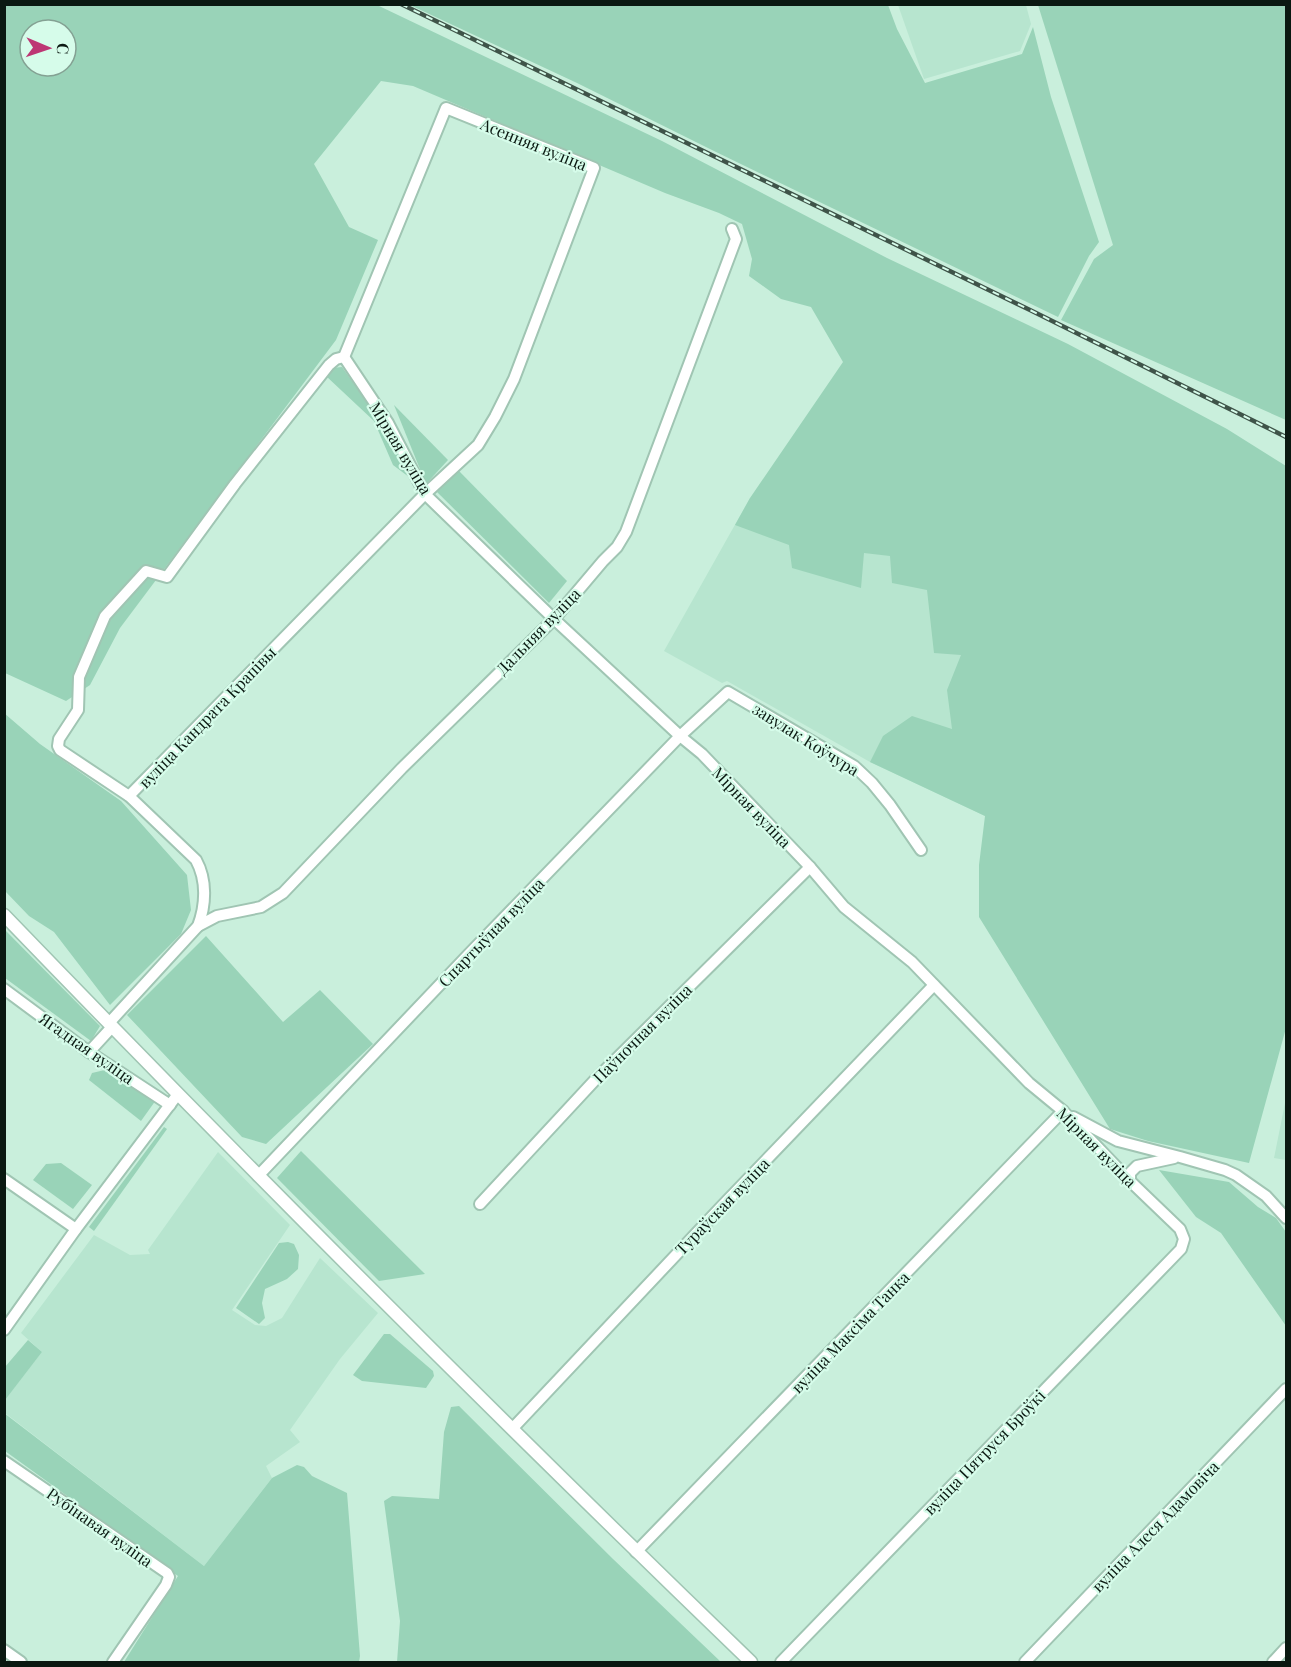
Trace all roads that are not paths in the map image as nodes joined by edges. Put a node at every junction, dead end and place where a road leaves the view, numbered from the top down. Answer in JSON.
{"nodes":[{"id":1,"x":732,"y":229,"type":"dead end"},
{"id":2,"x":344,"y":357,"type":"junction"},
{"id":3,"x":425,"y":494,"type":"junction"},
{"id":4,"x":554,"y":619,"type":"junction"},
{"id":5,"x":728,"y":692,"type":"joint"},
{"id":6,"x":680,"y":736,"type":"junction"},
{"id":7,"x":129,"y":796,"type":"junction"},
{"id":8,"x":921,"y":850,"type":"dead end"},
{"id":9,"x":810,"y":867,"type":"junction"},
{"id":10,"x":4,"y":915,"type":"edge"},
{"id":11,"x":198,"y":926,"type":"junction"},
{"id":12,"x":934,"y":985,"type":"junction"},
{"id":13,"x":4,"y":989,"type":"edge"},
{"id":14,"x":110,"y":1025,"type":"junction"},
{"id":15,"x":89,"y":1052,"type":"junction"},
{"id":16,"x":178,"y":1094,"type":"junction"},
{"id":17,"x":170,"y":1105,"type":"junction"},
{"id":18,"x":1063,"y":1111,"type":"junction"},
{"id":19,"x":1180,"y":1157,"type":"junction"},
{"id":20,"x":258,"y":1176,"type":"junction"},
{"id":21,"x":4,"y":1179,"type":"edge"},
{"id":22,"x":1130,"y":1181,"type":"junction"},
{"id":23,"x":480,"y":1204,"type":"dead end"},
{"id":24,"x":1287,"y":1218,"type":"edge"},
{"id":25,"x":76,"y":1229,"type":"junction"},
{"id":26,"x":1184,"y":1239,"type":"joint"},
{"id":27,"x":4,"y":1330,"type":"edge"},
{"id":28,"x":1287,"y":1389,"type":"edge"},
{"id":29,"x":512,"y":1429,"type":"junction"},
{"id":30,"x":4,"y":1461,"type":"edge"},
{"id":31,"x":636,"y":1551,"type":"junction"},
{"id":32,"x":1287,"y":1648,"type":"edge"},
{"id":33,"x":4,"y":1650,"type":"edge"},
{"id":34,"x":21,"y":1662,"type":"edge"},
{"id":35,"x":113,"y":1662,"type":"edge"},
{"id":36,"x":751,"y":1662,"type":"edge"},
{"id":37,"x":781,"y":1662,"type":"edge"},
{"id":38,"x":1024,"y":1662,"type":"edge"},
{"id":39,"x":1273,"y":1662,"type":"edge"}],
"edges":[{"from":1,"to":4,"type":"street","name":"Дальняя вуліца"},
{"from":2,"to":3,"type":"street","name":"Мірная вуліца"},
{"from":2,"to":3,"type":"street","name":"Асенняя вуліца"},
{"from":2,"to":7,"type":"street","name":"вуліца Кандрата Крапівы"},
{"from":3,"to":4,"type":"street","name":"Мірная вуліца"},
{"from":3,"to":7,"type":"street","name":"вуліца Кандрата Крапівы"},
{"from":4,"to":6,"type":"street","name":"Мірная вуліца"},
{"from":4,"to":11,"type":"street","name":"Дальняя вуліца"},
{"from":5,"to":6,"type":"street","name":"Спартыўная вуліца"},
{"from":5,"to":8,"type":"street","name":"завулак Коўчура"},
{"from":6,"to":9,"type":"street","name":"Мірная вуліца"},
{"from":6,"to":20,"type":"street","name":"Спартыўная вуліца"},
{"from":7,"to":11,"type":"street"},
{"from":9,"to":12,"type":"street","name":"Мірная вуліца"},
{"from":9,"to":23,"type":"street","name":"Паўночная вуліца"},
{"from":10,"to":14,"type":"main road"},
{"from":11,"to":14,"type":"street"},
{"from":12,"to":18,"type":"street","name":"Мірная вуліца"},
{"from":12,"to":29,"type":"street","name":"Тураўская вуліца"},
{"from":13,"to":15,"type":"street","name":"Ягадная вуліца"},
{"from":14,"to":15,"type":"street"},
{"from":14,"to":16,"type":"main road"},
{"from":15,"to":17,"type":"street","name":"Ягадная вуліца"},
{"from":16,"to":17,"type":"street"},
{"from":16,"to":20,"type":"main road"},
{"from":17,"to":25,"type":"street"},
{"from":18,"to":19,"type":"street"},
{"from":18,"to":22,"type":"street","name":"Мірная вуліца"},
{"from":18,"to":31,"type":"street","name":"вуліца Максіма Танка"},
{"from":19,"to":22,"type":"street"},
{"from":19,"to":24,"type":"street"},
{"from":20,"to":29,"type":"main road"},
{"from":21,"to":25,"type":"street"},
{"from":22,"to":26,"type":"street","name":"Мірная вуліца"},
{"from":25,"to":27,"type":"street"},
{"from":26,"to":37,"type":"street","name":"вуліца Пятруся Броўкі"},
{"from":28,"to":38,"type":"street","name":"вуліца Алеся Адамовіча"},
{"from":29,"to":31,"type":"main road"},
{"from":30,"to":35,"type":"street","name":"Рубінавая вуліца"},
{"from":31,"to":36,"type":"main road"},
{"from":32,"to":39,"type":"street"},
{"from":33,"to":34,"type":"street"}]}
